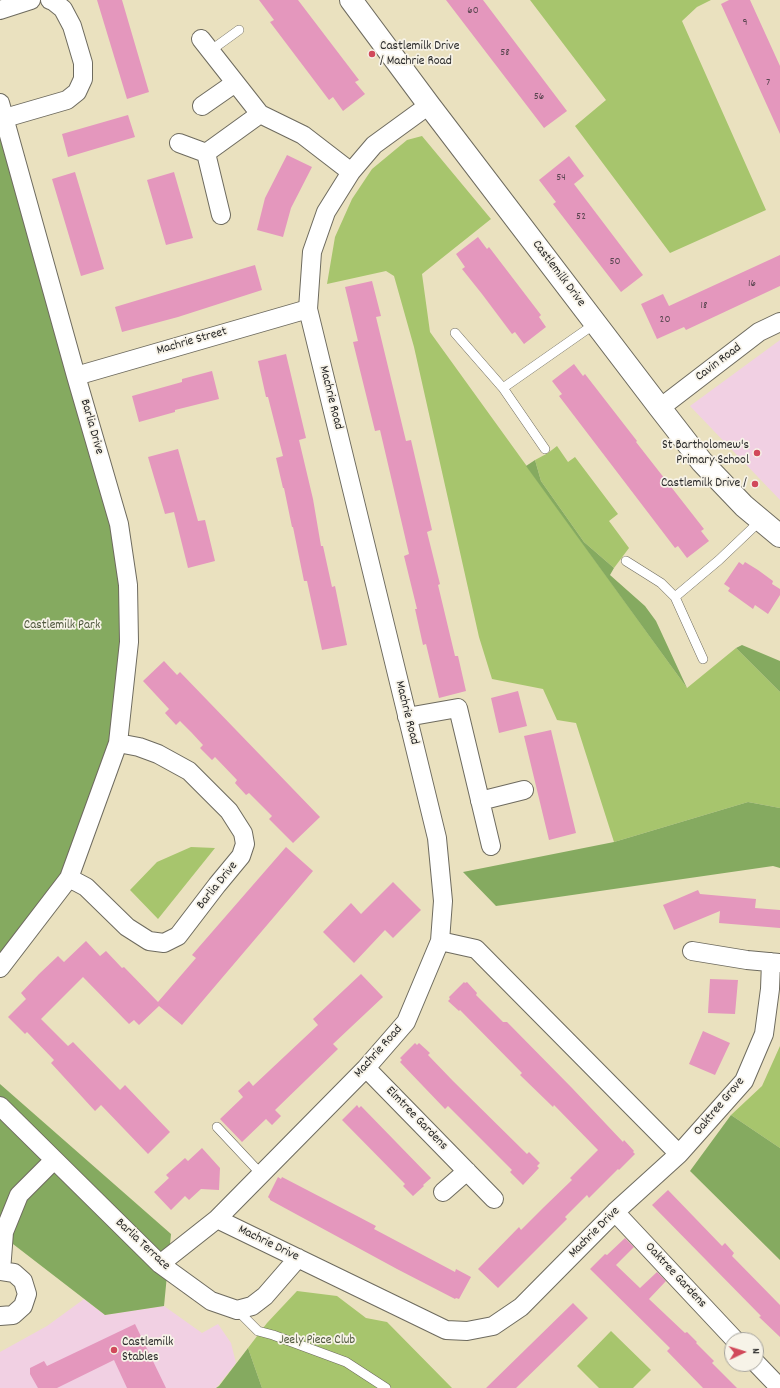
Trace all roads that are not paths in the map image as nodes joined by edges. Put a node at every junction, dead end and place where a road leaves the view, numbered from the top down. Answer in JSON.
{"nodes":[{"id":1,"x":31,"y":0,"type":"edge"},
{"id":2,"x":50,"y":0,"type":"edge"},
{"id":3,"x":351,"y":0,"type":"edge"},
{"id":4,"x":0,"y":10,"type":"edge"},
{"id":5,"x":239,"y":30,"type":"dead end"},
{"id":6,"x":206,"y":45,"type":"joint"},
{"id":7,"x":235,"y":82,"type":"junction"},
{"id":8,"x":429,"y":104,"type":"junction"},
{"id":9,"x":202,"y":106,"type":"dead end"},
{"id":10,"x":2,"y":110,"type":"edge"},
{"id":11,"x":260,"y":114,"type":"junction"},
{"id":12,"x":179,"y":143,"type":"dead end"},
{"id":13,"x":206,"y":153,"type":"junction"},
{"id":14,"x":351,"y":172,"type":"junction"},
{"id":15,"x":221,"y":215,"type":"dead end"},
{"id":16,"x":308,"y":309,"type":"junction"},
{"id":17,"x":780,"y":322,"type":"edge"},
{"id":18,"x":596,"y":323,"type":"junction"},
{"id":19,"x":455,"y":333,"type":"dead end"},
{"id":20,"x":76,"y":376,"type":"junction"},
{"id":21,"x":503,"y":388,"type":"junction"},
{"id":22,"x":660,"y":408,"type":"junction"},
{"id":23,"x":545,"y":449,"type":"dead end"},
{"id":24,"x":760,"y":521,"type":"junction"},
{"id":25,"x":780,"y":536,"type":"edge"},
{"id":26,"x":626,"y":561,"type":"dead end"},
{"id":27,"x":675,"y":597,"type":"junction"},
{"id":28,"x":703,"y":659,"type":"dead end"},
{"id":29,"x":407,"y":717,"type":"junction"},
{"id":30,"x":118,"y":743,"type":"junction"},
{"id":31,"x":524,"y":790,"type":"dead end"},
{"id":32,"x":480,"y":802,"type":"junction"},
{"id":33,"x":491,"y":846,"type":"dead end"},
{"id":34,"x":69,"y":878,"type":"junction"},
{"id":35,"x":440,"y":941,"type":"junction"},
{"id":36,"x":692,"y":951,"type":"dead end"},
{"id":37,"x":775,"y":963,"type":"edge"},
{"id":38,"x":0,"y":968,"type":"edge"},
{"id":39,"x":366,"y":1068,"type":"junction"},
{"id":40,"x":0,"y":1106,"type":"edge"},
{"id":41,"x":217,"y":1127,"type":"dead end"},
{"id":42,"x":679,"y":1154,"type":"junction"},
{"id":43,"x":54,"y":1160,"type":"junction"},
{"id":44,"x":466,"y":1171,"type":"junction"},
{"id":45,"x":261,"y":1174,"type":"junction"},
{"id":46,"x":443,"y":1192,"type":"dead end"},
{"id":47,"x":494,"y":1199,"type":"dead end"},
{"id":48,"x":615,"y":1212,"type":"junction"},
{"id":49,"x":217,"y":1219,"type":"junction"},
{"id":50,"x":298,"y":1258,"type":"junction"},
{"id":51,"x":160,"y":1264,"type":"junction"},
{"id":52,"x":0,"y":1271,"type":"edge"},
{"id":53,"x":236,"y":1310,"type":"junction"},
{"id":54,"x":0,"y":1316,"type":"edge"},
{"id":55,"x":728,"y":1332,"type":"edge"},
{"id":56,"x":764,"y":1371,"type":"edge"},
{"id":57,"x":386,"y":1388,"type":"edge"},
{"id":58,"x":780,"y":1388,"type":"edge"}],
"edges":[{"from":1,"to":4,"type":"street"},
{"from":2,"to":10,"type":"street","name":"Barlia Drive"},
{"from":3,"to":8,"type":"street","name":"Castlemilk Drive"},
{"from":5,"to":6,"type":"lane"},
{"from":6,"to":7,"type":"street"},
{"from":7,"to":9,"type":"street"},
{"from":7,"to":11,"type":"street"},
{"from":8,"to":14,"type":"street","name":"Machrie Road"},
{"from":8,"to":18,"type":"street","name":"Castlemilk Drive"},
{"from":10,"to":20,"type":"street","name":"Barlia Drive"},
{"from":11,"to":13,"type":"street"},
{"from":11,"to":14,"type":"street"},
{"from":12,"to":13,"type":"street"},
{"from":13,"to":15,"type":"street"},
{"from":14,"to":16,"type":"street","name":"Machrie Road"},
{"from":16,"to":20,"type":"street","name":"Machrie Street"},
{"from":16,"to":29,"type":"street","name":"Machrie Road"},
{"from":17,"to":22,"type":"street","name":"Cavin Road"},
{"from":18,"to":21,"type":"lane"},
{"from":18,"to":22,"type":"street","name":"Castlemilk Drive"},
{"from":19,"to":21,"type":"lane"},
{"from":20,"to":30,"type":"street","name":"Barlia Drive"},
{"from":21,"to":23,"type":"lane"},
{"from":22,"to":24,"type":"street","name":"Castlemilk Drive"},
{"from":24,"to":25,"type":"street","name":"Castlemilk Drive"},
{"from":24,"to":27,"type":"lane"},
{"from":26,"to":27,"type":"lane"},
{"from":27,"to":28,"type":"lane"},
{"from":29,"to":32,"type":"street"},
{"from":29,"to":35,"type":"street","name":"Machrie Road"},
{"from":30,"to":34,"type":"street","name":"Barlia Drive"},
{"from":30,"to":34,"type":"street","name":"Barlia Drive"},
{"from":31,"to":32,"type":"street"},
{"from":32,"to":33,"type":"street"},
{"from":34,"to":38,"type":"street","name":"Barlia Drive"},
{"from":35,"to":39,"type":"street","name":"Machrie Road"},
{"from":35,"to":42,"type":"street"},
{"from":36,"to":37,"type":"street","name":"Oaktree Grove"},
{"from":37,"to":42,"type":"street","name":"Oaktree Grove"},
{"from":39,"to":44,"type":"street","name":"Elmtree Gardens"},
{"from":39,"to":45,"type":"street","name":"Machrie Road"},
{"from":40,"to":43,"type":"street","name":"Barlia Terrace"},
{"from":41,"to":45,"type":"lane"},
{"from":42,"to":48,"type":"street","name":"Machrie Drive"},
{"from":43,"to":51,"type":"street","name":"Barlia Terrace"},
{"from":43,"to":52,"type":"street"},
{"from":44,"to":46,"type":"street"},
{"from":44,"to":47,"type":"street","name":"Elmtree Gardens"},
{"from":45,"to":49,"type":"street","name":"Machrie Road"},
{"from":48,"to":50,"type":"street","name":"Machrie Drive"},
{"from":48,"to":55,"type":"street","name":"Oaktree Gardens"},
{"from":49,"to":50,"type":"street","name":"Machrie Drive"},
{"from":49,"to":51,"type":"street","name":"Machrie Road"},
{"from":50,"to":53,"type":"street"},
{"from":51,"to":53,"type":"street","name":"Barlia Terrace"},
{"from":52,"to":54,"type":"street"},
{"from":53,"to":57,"type":"lane"},
{"from":56,"to":58,"type":"street"}]}
